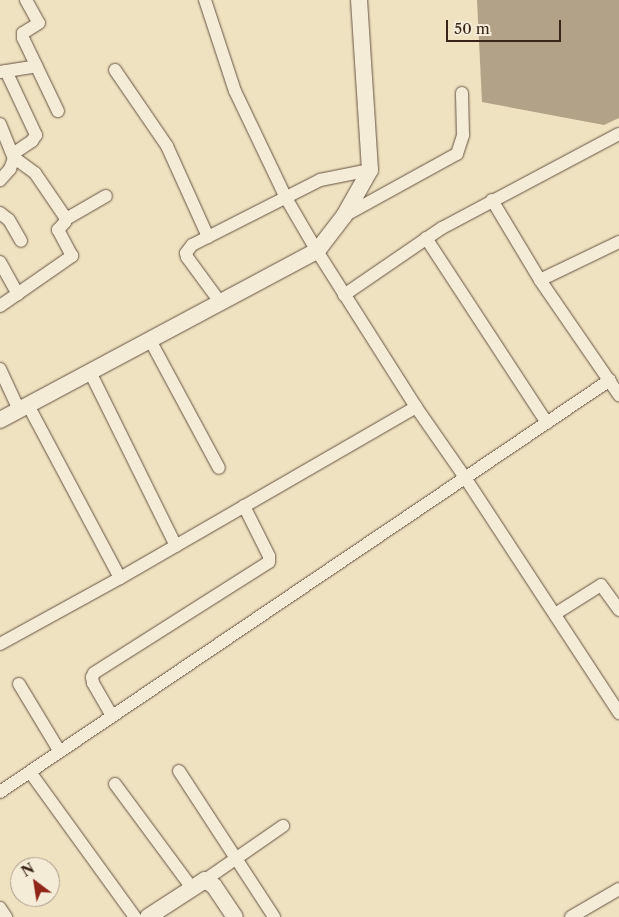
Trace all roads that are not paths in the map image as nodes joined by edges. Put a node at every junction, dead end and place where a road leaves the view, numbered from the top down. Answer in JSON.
{"nodes":[{"id":1,"x":26,"y":0,"type":"edge"},
{"id":2,"x":204,"y":0,"type":"edge"},
{"id":3,"x":358,"y":0,"type":"edge"},
{"id":4,"x":36,"y":66,"type":"junction"},
{"id":5,"x":115,"y":70,"type":"dead end"},
{"id":6,"x":3,"y":72,"type":"edge"},
{"id":7,"x":462,"y":93,"type":"dead end"},
{"id":8,"x":58,"y":110,"type":"dead end"},
{"id":9,"x":0,"y":124,"type":"edge"},
{"id":10,"x":619,"y":134,"type":"edge"},
{"id":11,"x":14,"y":155,"type":"junction"},
{"id":12,"x":370,"y":170,"type":"junction"},
{"id":13,"x":0,"y":180,"type":"edge"},
{"id":14,"x":106,"y":196,"type":"dead end"},
{"id":15,"x":286,"y":198,"type":"junction"},
{"id":16,"x":492,"y":200,"type":"junction"},
{"id":17,"x":0,"y":213,"type":"edge"},
{"id":18,"x":344,"y":216,"type":"junction"},
{"id":19,"x":66,"y":219,"type":"junction"},
{"id":20,"x":208,"y":237,"type":"junction"},
{"id":21,"x":426,"y":238,"type":"junction"},
{"id":22,"x":21,"y":241,"type":"dead end"},
{"id":23,"x":619,"y":242,"type":"edge"},
{"id":24,"x":606,"y":248,"type":"junction"},
{"id":25,"x":316,"y":251,"type":"junction"},
{"id":26,"x":619,"y":253,"type":"edge"},
{"id":27,"x":0,"y":262,"type":"edge"},
{"id":28,"x":540,"y":280,"type":"junction"},
{"id":29,"x":18,"y":294,"type":"junction"},
{"id":30,"x":344,"y":295,"type":"junction"},
{"id":31,"x":220,"y":302,"type":"junction"},
{"id":32,"x":0,"y":306,"type":"edge"},
{"id":33,"x":150,"y":340,"type":"junction"},
{"id":34,"x":0,"y":368,"type":"edge"},
{"id":35,"x":90,"y":372,"type":"junction"},
{"id":36,"x":610,"y":380,"type":"junction"},
{"id":37,"x":619,"y":395,"type":"edge"},
{"id":38,"x":416,"y":407,"type":"junction"},
{"id":39,"x":23,"y":408,"type":"junction"},
{"id":40,"x":0,"y":420,"type":"edge"},
{"id":41,"x":547,"y":423,"type":"junction"},
{"id":42,"x":219,"y":468,"type":"dead end"},
{"id":43,"x":466,"y":479,"type":"junction"},
{"id":44,"x":244,"y":506,"type":"junction"},
{"id":45,"x":176,"y":546,"type":"junction"},
{"id":46,"x":120,"y":578,"type":"junction"},
{"id":47,"x":619,"y":610,"type":"edge"},
{"id":48,"x":555,"y":614,"type":"junction"},
{"id":49,"x":0,"y":644,"type":"edge"},
{"id":50,"x":19,"y":684,"type":"dead end"},
{"id":51,"x":619,"y":713,"type":"edge"},
{"id":52,"x":112,"y":716,"type":"junction"},
{"id":53,"x":60,"y":752,"type":"junction"},
{"id":54,"x":179,"y":771,"type":"dead end"},
{"id":55,"x":30,"y":772,"type":"junction"},
{"id":56,"x":115,"y":784,"type":"dead end"},
{"id":57,"x":0,"y":792,"type":"edge"},
{"id":58,"x":283,"y":826,"type":"dead end"},
{"id":59,"x":236,"y":858,"type":"junction"},
{"id":60,"x":198,"y":884,"type":"junction"},
{"id":61,"x":619,"y":889,"type":"edge"},
{"id":62,"x":0,"y":908,"type":"edge"},
{"id":63,"x":6,"y":917,"type":"edge"},
{"id":64,"x":136,"y":917,"type":"edge"},
{"id":65,"x":148,"y":917,"type":"edge"},
{"id":66,"x":235,"y":917,"type":"edge"},
{"id":67,"x":274,"y":917,"type":"edge"},
{"id":68,"x":571,"y":917,"type":"edge"}],
"edges":[{"from":1,"to":4,"type":"street"},
{"from":2,"to":15,"type":"street"},
{"from":3,"to":12,"type":"street"},
{"from":4,"to":6,"type":"street"},
{"from":4,"to":8,"type":"street"},
{"from":5,"to":20,"type":"street"},
{"from":6,"to":11,"type":"street"},
{"from":7,"to":18,"type":"street"},
{"from":9,"to":11,"type":"street"},
{"from":10,"to":16,"type":"street"},
{"from":11,"to":13,"type":"street"},
{"from":11,"to":19,"type":"street"},
{"from":12,"to":15,"type":"street"},
{"from":12,"to":18,"type":"street"},
{"from":14,"to":19,"type":"street"},
{"from":15,"to":20,"type":"street"},
{"from":15,"to":25,"type":"street"},
{"from":16,"to":21,"type":"street"},
{"from":16,"to":28,"type":"street"},
{"from":17,"to":22,"type":"street"},
{"from":18,"to":25,"type":"street"},
{"from":19,"to":29,"type":"street"},
{"from":20,"to":31,"type":"street"},
{"from":21,"to":30,"type":"street"},
{"from":21,"to":41,"type":"street"},
{"from":23,"to":24,"type":"street"},
{"from":24,"to":26,"type":"street"},
{"from":24,"to":28,"type":"street"},
{"from":25,"to":30,"type":"street"},
{"from":25,"to":31,"type":"street"},
{"from":27,"to":29,"type":"street"},
{"from":28,"to":36,"type":"street"},
{"from":29,"to":32,"type":"street"},
{"from":30,"to":38,"type":"street"},
{"from":31,"to":33,"type":"street"},
{"from":33,"to":35,"type":"street"},
{"from":33,"to":42,"type":"street"},
{"from":34,"to":39,"type":"street"},
{"from":35,"to":39,"type":"street"},
{"from":35,"to":45,"type":"street"},
{"from":36,"to":37,"type":"street"},
{"from":36,"to":41,"type":"street"},
{"from":38,"to":43,"type":"street"},
{"from":38,"to":44,"type":"street"},
{"from":39,"to":40,"type":"street"},
{"from":39,"to":46,"type":"street"},
{"from":41,"to":43,"type":"street"},
{"from":43,"to":48,"type":"street"},
{"from":43,"to":52,"type":"street"},
{"from":44,"to":45,"type":"street"},
{"from":44,"to":52,"type":"street"},
{"from":45,"to":46,"type":"street"},
{"from":46,"to":49,"type":"street"},
{"from":47,"to":48,"type":"street"},
{"from":48,"to":51,"type":"street"},
{"from":50,"to":53,"type":"street"},
{"from":52,"to":53,"type":"street"},
{"from":53,"to":55,"type":"street"},
{"from":54,"to":59,"type":"street"},
{"from":55,"to":57,"type":"street"},
{"from":55,"to":64,"type":"street"},
{"from":56,"to":60,"type":"street"},
{"from":58,"to":59,"type":"street"},
{"from":59,"to":60,"type":"street"},
{"from":59,"to":67,"type":"street"},
{"from":60,"to":65,"type":"street"},
{"from":60,"to":66,"type":"street"},
{"from":61,"to":68,"type":"street"},
{"from":62,"to":63,"type":"street"}]}
